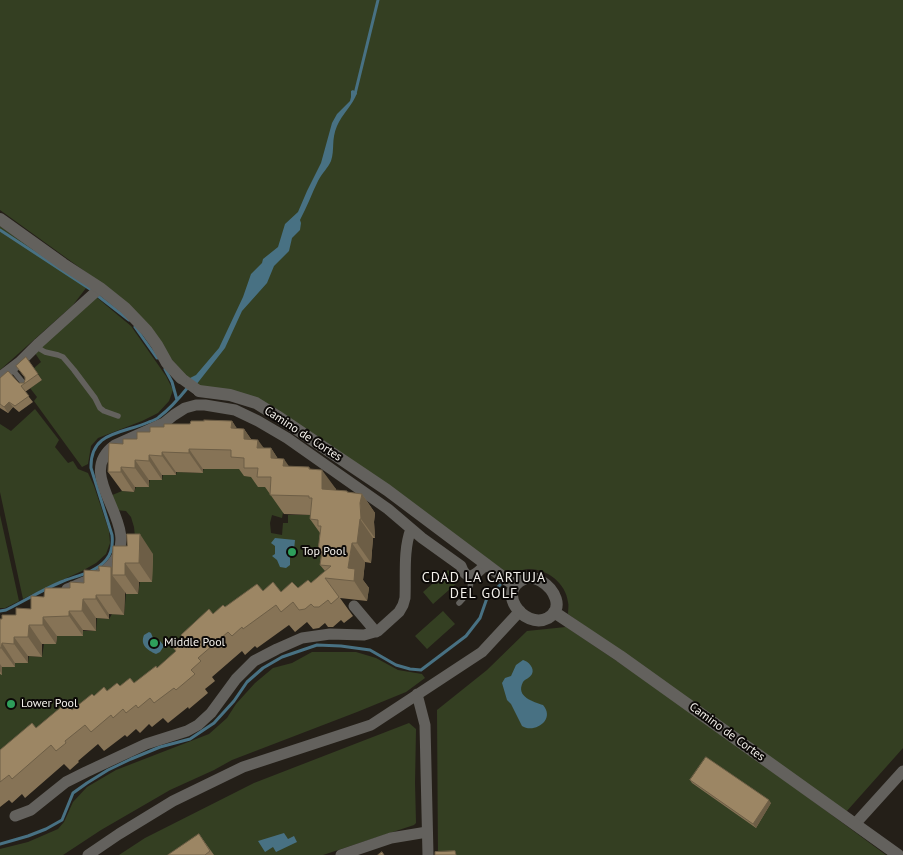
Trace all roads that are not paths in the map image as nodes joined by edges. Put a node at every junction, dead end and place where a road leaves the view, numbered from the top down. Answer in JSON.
{"nodes":[{"id":1,"x":0,"y":219,"type":"edge"},
{"id":2,"x":100,"y":288,"type":"junction"},
{"id":3,"x":36,"y":346,"type":"junction"},
{"id":4,"x":12,"y":369,"type":"junction"},
{"id":5,"x":0,"y":377,"type":"edge"},
{"id":6,"x":180,"y":378,"type":"joint"},
{"id":7,"x":24,"y":385,"type":"edge"},
{"id":8,"x":199,"y":391,"type":"joint"},
{"id":9,"x":118,"y":416,"type":"dead end"},
{"id":10,"x":411,"y":528,"type":"junction"},
{"id":11,"x":480,"y":569,"type":"junction"},
{"id":12,"x":515,"y":585,"type":"junction"},
{"id":13,"x":56,"y":595,"type":"edge"},
{"id":14,"x":458,"y":603,"type":"dead end"},
{"id":15,"x":354,"y":606,"type":"dead end"},
{"id":16,"x":520,"y":612,"type":"junction"},
{"id":17,"x":554,"y":612,"type":"junction"},
{"id":18,"x":376,"y":632,"type":"junction"},
{"id":19,"x":417,"y":694,"type":"junction"},
{"id":20,"x":903,"y":771,"type":"edge"},
{"id":21,"x":15,"y":816,"type":"dead end"},
{"id":22,"x":856,"y":824,"type":"junction"},
{"id":23,"x":428,"y":832,"type":"junction"},
{"id":24,"x":88,"y":855,"type":"edge"},
{"id":25,"x":341,"y":855,"type":"edge"},
{"id":26,"x":428,"y":855,"type":"edge"},
{"id":27,"x":898,"y":855,"type":"edge"}],
"edges":[{"from":1,"to":2,"type":"street","name":"Camino de Cortes"},
{"from":2,"to":3,"type":"street"},
{"from":2,"to":6,"type":"street","name":"Camino de Cortes"},
{"from":3,"to":4,"type":"street"},
{"from":3,"to":9,"type":"lane"},
{"from":4,"to":5,"type":"street"},
{"from":4,"to":7,"type":"lane"},
{"from":6,"to":8,"type":"street","name":"Camino de Cortes"},
{"from":8,"to":11,"type":"street","name":"Camino de Cortes"},
{"from":10,"to":11,"type":"street"},
{"from":10,"to":13,"type":"street"},
{"from":10,"to":18,"type":"street"},
{"from":11,"to":12,"type":"street","name":"Camino de Cortes"},
{"from":11,"to":14,"type":"lane"},
{"from":12,"to":16,"type":"street"},
{"from":12,"to":17,"type":"street"},
{"from":15,"to":18,"type":"street"},
{"from":16,"to":17,"type":"street"},
{"from":16,"to":19,"type":"street"},
{"from":17,"to":22,"type":"street","name":"Camino de Cortes"},
{"from":18,"to":21,"type":"street"},
{"from":19,"to":23,"type":"street"},
{"from":19,"to":24,"type":"street"},
{"from":20,"to":22,"type":"street"},
{"from":22,"to":27,"type":"street","name":"Camino de Cortes"},
{"from":23,"to":25,"type":"street"},
{"from":23,"to":26,"type":"street"}]}
